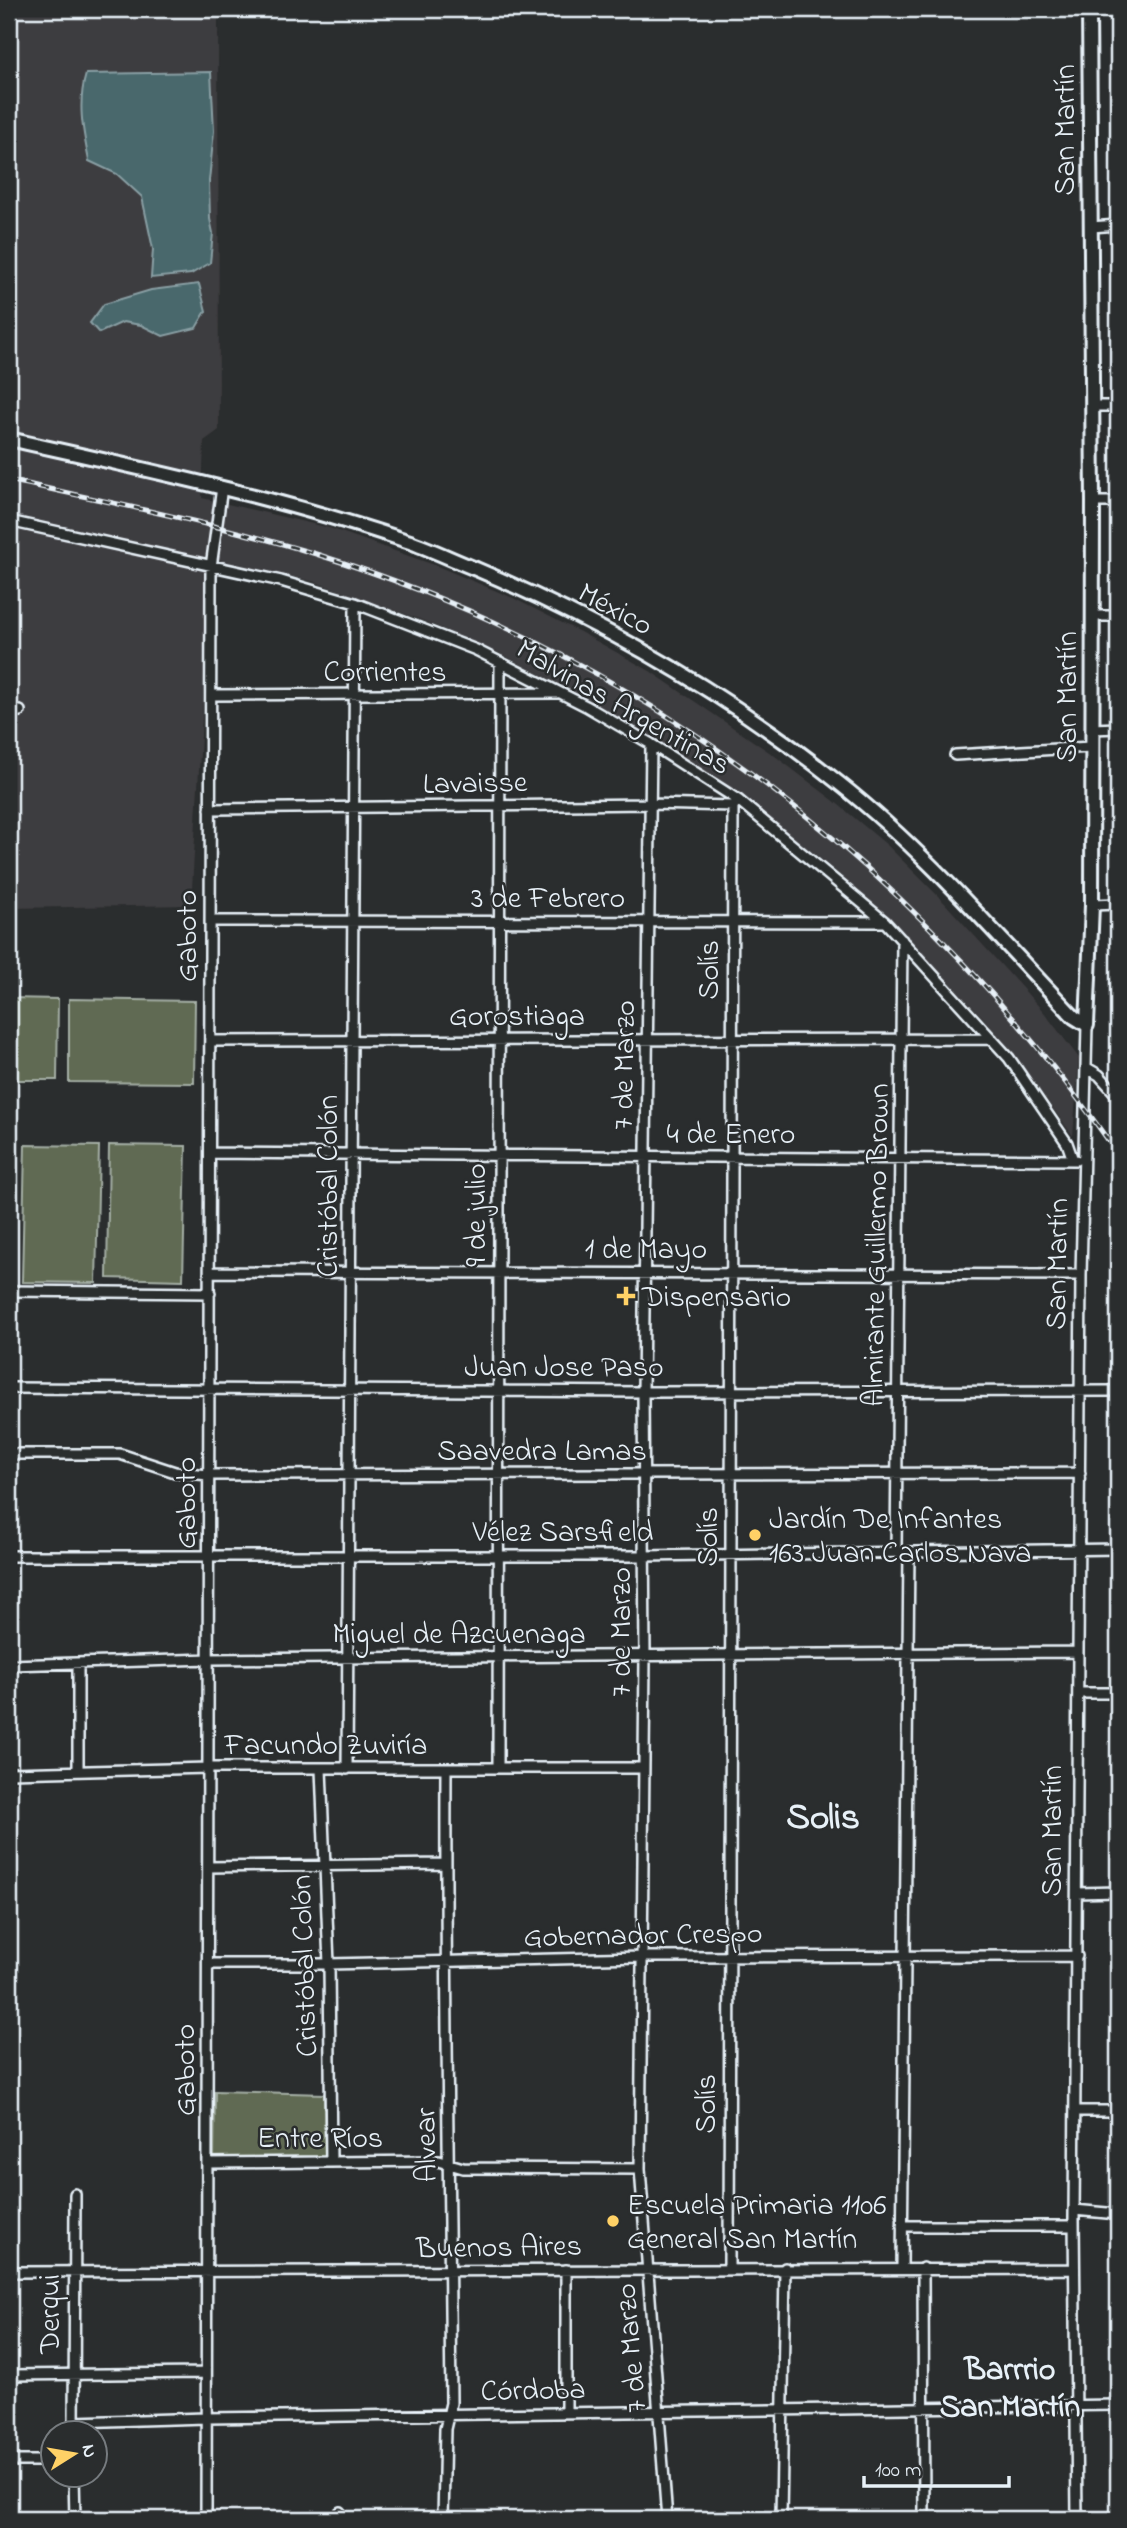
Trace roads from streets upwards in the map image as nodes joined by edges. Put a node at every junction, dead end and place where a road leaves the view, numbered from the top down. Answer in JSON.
{"nodes":[{"id":1,"x":1089,"y":9,"type":"edge"},
{"id":2,"x":1118,"y":225,"type":"edge"},
{"id":3,"x":1091,"y":227,"type":"junction"},
{"id":4,"x":1092,"y":405,"type":"junction"},
{"id":5,"x":1118,"y":406,"type":"edge"},
{"id":6,"x":9,"y":439,"type":"edge"},
{"id":7,"x":222,"y":487,"type":"junction"},
{"id":8,"x":1093,"y":502,"type":"junction"},
{"id":9,"x":1118,"y":502,"type":"edge"},
{"id":10,"x":9,"y":521,"type":"edge"},
{"id":11,"x":211,"y":567,"type":"junction"},
{"id":12,"x":355,"y":603,"type":"junction"},
{"id":13,"x":1092,"y":616,"type":"junction"},
{"id":14,"x":1118,"y":616,"type":"edge"},
{"id":15,"x":500,"y":662,"type":"junction"},
{"id":16,"x":559,"y":692,"type":"junction"},
{"id":17,"x":500,"y":694,"type":"junction"},
{"id":18,"x":211,"y":695,"type":"junction"},
{"id":19,"x":355,"y":695,"type":"junction"},
{"id":20,"x":20,"y":711,"type":"dead end"},
{"id":21,"x":9,"y":712,"type":"edge"},
{"id":22,"x":1118,"y":728,"type":"edge"},
{"id":23,"x":1092,"y":729,"type":"junction"},
{"id":24,"x":651,"y":744,"type":"junction"},
{"id":25,"x":1091,"y":747,"type":"junction"},
{"id":26,"x":955,"y":755,"type":"dead end"},
{"id":27,"x":736,"y":803,"type":"junction"},
{"id":28,"x":650,"y":804,"type":"junction"},
{"id":29,"x":500,"y":806,"type":"junction"},
{"id":30,"x":354,"y":808,"type":"junction"},
{"id":31,"x":210,"y":810,"type":"junction"},
{"id":32,"x":1118,"y":904,"type":"edge"},
{"id":33,"x":1092,"y":905,"type":"junction"},
{"id":34,"x":210,"y":921,"type":"junction"},
{"id":35,"x":353,"y":921,"type":"junction"},
{"id":36,"x":500,"y":921,"type":"junction"},
{"id":37,"x":649,"y":921,"type":"junction"},
{"id":38,"x":885,"y":922,"type":"junction"},
{"id":39,"x":733,"y":923,"type":"junction"},
{"id":40,"x":902,"y":940,"type":"junction"},
{"id":41,"x":1087,"y":1025,"type":"junction"},
{"id":42,"x":901,"y":1039,"type":"junction"},
{"id":43,"x":992,"y":1039,"type":"junction"},
{"id":44,"x":352,"y":1040,"type":"junction"},
{"id":45,"x":500,"y":1040,"type":"junction"},
{"id":46,"x":647,"y":1040,"type":"junction"},
{"id":47,"x":732,"y":1040,"type":"junction"},
{"id":48,"x":210,"y":1041,"type":"junction"},
{"id":49,"x":1087,"y":1068,"type":"junction"},
{"id":50,"x":1118,"y":1096,"type":"edge"},
{"id":51,"x":210,"y":1153,"type":"junction"},
{"id":52,"x":352,"y":1154,"type":"junction"},
{"id":53,"x":499,"y":1156,"type":"junction"},
{"id":54,"x":646,"y":1157,"type":"junction"},
{"id":55,"x":732,"y":1157,"type":"junction"},
{"id":56,"x":900,"y":1158,"type":"junction"},
{"id":57,"x":1079,"y":1160,"type":"junction"},
{"id":58,"x":210,"y":1272,"type":"junction"},
{"id":59,"x":351,"y":1272,"type":"junction"},
{"id":60,"x":500,"y":1272,"type":"junction"},
{"id":61,"x":645,"y":1273,"type":"junction"},
{"id":62,"x":732,"y":1273,"type":"junction"},
{"id":63,"x":899,"y":1274,"type":"junction"},
{"id":64,"x":1081,"y":1275,"type":"junction"},
{"id":65,"x":9,"y":1291,"type":"edge"},
{"id":66,"x":210,"y":1293,"type":"junction"},
{"id":67,"x":9,"y":1388,"type":"edge"},
{"id":68,"x":209,"y":1390,"type":"junction"},
{"id":69,"x":350,"y":1390,"type":"junction"},
{"id":70,"x":499,"y":1390,"type":"junction"},
{"id":71,"x":1118,"y":1391,"type":"edge"},
{"id":72,"x":643,"y":1392,"type":"junction"},
{"id":73,"x":731,"y":1392,"type":"junction"},
{"id":74,"x":898,"y":1392,"type":"junction"},
{"id":75,"x":1082,"y":1392,"type":"junction"},
{"id":76,"x":9,"y":1454,"type":"edge"},
{"id":77,"x":1080,"y":1473,"type":"junction"},
{"id":78,"x":499,"y":1474,"type":"junction"},
{"id":79,"x":644,"y":1474,"type":"junction"},
{"id":80,"x":731,"y":1474,"type":"junction"},
{"id":81,"x":897,"y":1474,"type":"junction"},
{"id":82,"x":209,"y":1475,"type":"junction"},
{"id":83,"x":349,"y":1476,"type":"junction"},
{"id":84,"x":1118,"y":1549,"type":"edge"},
{"id":85,"x":1080,"y":1550,"type":"junction"},
{"id":86,"x":896,"y":1552,"type":"junction"},
{"id":87,"x":909,"y":1552,"type":"junction"},
{"id":88,"x":731,"y":1554,"type":"junction"},
{"id":89,"x":349,"y":1555,"type":"junction"},
{"id":90,"x":499,"y":1555,"type":"junction"},
{"id":91,"x":9,"y":1556,"type":"edge"},
{"id":92,"x":209,"y":1556,"type":"junction"},
{"id":93,"x":644,"y":1556,"type":"junction"},
{"id":94,"x":1078,"y":1652,"type":"junction"},
{"id":95,"x":907,"y":1653,"type":"junction"},
{"id":96,"x":731,"y":1654,"type":"junction"},
{"id":97,"x":498,"y":1657,"type":"junction"},
{"id":98,"x":645,"y":1657,"type":"junction"},
{"id":99,"x":348,"y":1658,"type":"junction"},
{"id":100,"x":210,"y":1659,"type":"junction"},
{"id":101,"x":78,"y":1663,"type":"junction"},
{"id":102,"x":9,"y":1665,"type":"edge"},
{"id":103,"x":1078,"y":1693,"type":"junction"},
{"id":104,"x":1118,"y":1693,"type":"edge"},
{"id":105,"x":209,"y":1768,"type":"junction"},
{"id":106,"x":498,"y":1768,"type":"junction"},
{"id":107,"x":643,"y":1768,"type":"junction"},
{"id":108,"x":321,"y":1769,"type":"junction"},
{"id":109,"x":347,"y":1769,"type":"junction"},
{"id":110,"x":446,"y":1769,"type":"junction"},
{"id":111,"x":78,"y":1771,"type":"junction"},
{"id":112,"x":9,"y":1773,"type":"edge"},
{"id":113,"x":446,"y":1864,"type":"junction"},
{"id":114,"x":325,"y":1866,"type":"junction"},
{"id":115,"x":209,"y":1867,"type":"junction"},
{"id":116,"x":1118,"y":1892,"type":"edge"},
{"id":117,"x":1077,"y":1893,"type":"junction"},
{"id":118,"x":1077,"y":1956,"type":"junction"},
{"id":119,"x":642,"y":1957,"type":"junction"},
{"id":120,"x":730,"y":1957,"type":"junction"},
{"id":121,"x":905,"y":1958,"type":"junction"},
{"id":122,"x":446,"y":1962,"type":"junction"},
{"id":123,"x":209,"y":1964,"type":"junction"},
{"id":124,"x":329,"y":1964,"type":"junction"},
{"id":125,"x":1118,"y":2110,"type":"edge"},
{"id":126,"x":1076,"y":2111,"type":"junction"},
{"id":127,"x":331,"y":2162,"type":"junction"},
{"id":128,"x":208,"y":2163,"type":"junction"},
{"id":129,"x":450,"y":2164,"type":"junction"},
{"id":130,"x":640,"y":2169,"type":"junction"},
{"id":131,"x":75,"y":2194,"type":"dead end"},
{"id":132,"x":1074,"y":2210,"type":"junction"},
{"id":133,"x":1118,"y":2214,"type":"edge"},
{"id":134,"x":902,"y":2226,"type":"junction"},
{"id":135,"x":1074,"y":2226,"type":"junction"},
{"id":136,"x":648,"y":2268,"type":"junction"},
{"id":137,"x":729,"y":2268,"type":"junction"},
{"id":138,"x":785,"y":2268,"type":"junction"},
{"id":139,"x":902,"y":2269,"type":"junction"},
{"id":140,"x":923,"y":2269,"type":"junction"},
{"id":141,"x":1074,"y":2269,"type":"junction"},
{"id":142,"x":208,"y":2270,"type":"junction"},
{"id":143,"x":566,"y":2270,"type":"junction"},
{"id":144,"x":73,"y":2271,"type":"junction"},
{"id":145,"x":9,"y":2272,"type":"edge"},
{"id":146,"x":450,"y":2272,"type":"junction"},
{"id":147,"x":206,"y":2373,"type":"junction"},
{"id":148,"x":74,"y":2374,"type":"junction"},
{"id":149,"x":9,"y":2375,"type":"edge"},
{"id":150,"x":1118,"y":2405,"type":"edge"},
{"id":151,"x":1076,"y":2406,"type":"junction"},
{"id":152,"x":924,"y":2408,"type":"junction"},
{"id":153,"x":783,"y":2410,"type":"junction"},
{"id":154,"x":660,"y":2412,"type":"junction"},
{"id":155,"x":566,"y":2413,"type":"junction"},
{"id":156,"x":449,"y":2415,"type":"junction"},
{"id":157,"x":206,"y":2418,"type":"junction"},
{"id":158,"x":74,"y":2420,"type":"edge"},
{"id":159,"x":108,"y":2421,"type":"edge"},
{"id":160,"x":9,"y":2461,"type":"edge"},
{"id":161,"x":38,"y":2461,"type":"edge"},
{"id":162,"x":74,"y":2490,"type":"edge"},
{"id":163,"x":75,"y":2519,"type":"edge"},
{"id":164,"x":206,"y":2519,"type":"edge"},
{"id":165,"x":443,"y":2519,"type":"edge"},
{"id":166,"x":667,"y":2519,"type":"edge"},
{"id":167,"x":781,"y":2519,"type":"edge"},
{"id":168,"x":924,"y":2519,"type":"edge"},
{"id":169,"x":1077,"y":2519,"type":"edge"}],
"edges":[{"from":1,"to":3,"type":"street","name":"San Martín"},
{"from":2,"to":3,"type":"street"},
{"from":3,"to":4,"type":"street","name":"San Martín"},
{"from":4,"to":5,"type":"street"},
{"from":4,"to":8,"type":"street","name":"San Martín"},
{"from":6,"to":7,"type":"street","name":"México"},
{"from":7,"to":11,"type":"street","name":"Gaboto"},
{"from":7,"to":41,"type":"street","name":"México"},
{"from":8,"to":9,"type":"street"},
{"from":8,"to":13,"type":"street","name":"San Martín"},
{"from":10,"to":11,"type":"street","name":"Malvinas Argentinas"},
{"from":11,"to":12,"type":"street","name":"Malvinas Argentinas"},
{"from":11,"to":18,"type":"street","name":"Gaboto"},
{"from":12,"to":15,"type":"street","name":"Malvinas Argentinas"},
{"from":12,"to":19,"type":"street","name":"Cristóbal Colón"},
{"from":13,"to":14,"type":"street"},
{"from":13,"to":23,"type":"street","name":"San Martín"},
{"from":15,"to":16,"type":"street","name":"Malvinas Argentinas"},
{"from":15,"to":17,"type":"street","name":"9 de julio"},
{"from":16,"to":17,"type":"street","name":"Corrientes"},
{"from":16,"to":24,"type":"street","name":"Malvinas Argentinas"},
{"from":17,"to":19,"type":"street","name":"Corrientes"},
{"from":17,"to":29,"type":"street","name":"9 de julio"},
{"from":18,"to":19,"type":"street","name":"Corrientes"},
{"from":18,"to":31,"type":"street","name":"Gaboto"},
{"from":19,"to":30,"type":"street","name":"Cristóbal Colón"},
{"from":20,"to":21,"type":"street"},
{"from":22,"to":23,"type":"street"},
{"from":23,"to":25,"type":"street","name":"San Martín"},
{"from":24,"to":27,"type":"street","name":"Malvinas Argentinas"},
{"from":24,"to":28,"type":"street","name":"7 de Marzo"},
{"from":25,"to":26,"type":"street"},
{"from":25,"to":33,"type":"street","name":"San Martín"},
{"from":27,"to":28,"type":"street","name":"Lavaisse"},
{"from":27,"to":38,"type":"street","name":"Malvinas Argentinas"},
{"from":27,"to":39,"type":"street","name":"Solís"},
{"from":28,"to":29,"type":"street","name":"Lavaisse"},
{"from":28,"to":37,"type":"street","name":"7 de Marzo"},
{"from":29,"to":30,"type":"street","name":"Lavaisse"},
{"from":29,"to":36,"type":"street","name":"9 de julio"},
{"from":30,"to":31,"type":"street","name":"Lavaisse"},
{"from":30,"to":35,"type":"street","name":"Cristóbal Colón"},
{"from":31,"to":34,"type":"street","name":"Gaboto"},
{"from":32,"to":33,"type":"street"},
{"from":33,"to":41,"type":"street","name":"San Martín"},
{"from":34,"to":35,"type":"street","name":"3 de Febrero"},
{"from":34,"to":48,"type":"street","name":"Gaboto"},
{"from":35,"to":36,"type":"street","name":"3 de Febrero"},
{"from":35,"to":44,"type":"street","name":"Cristóbal Colón"},
{"from":36,"to":37,"type":"street","name":"3 de Febrero"},
{"from":36,"to":45,"type":"street","name":"9 de julio"},
{"from":37,"to":39,"type":"street","name":"3 de Febrero"},
{"from":37,"to":46,"type":"street","name":"7 de Marzo"},
{"from":38,"to":39,"type":"street","name":"3 de Febrero"},
{"from":38,"to":40,"type":"street","name":"Malvinas Argentinas"},
{"from":39,"to":47,"type":"street","name":"Solís"},
{"from":40,"to":42,"type":"street","name":"Almirante Guillermo Brown"},
{"from":40,"to":43,"type":"street","name":"Malvinas Argentinas"},
{"from":41,"to":49,"type":"street","name":"San Martín"},
{"from":42,"to":43,"type":"street","name":"Gorostiaga"},
{"from":42,"to":47,"type":"street","name":"Gorostiaga"},
{"from":42,"to":56,"type":"street","name":"Almirante Guillermo Brown"},
{"from":43,"to":57,"type":"street","name":"Malvinas Argentinas"},
{"from":44,"to":45,"type":"street","name":"Gorostiaga"},
{"from":44,"to":48,"type":"street","name":"Gorostiaga"},
{"from":44,"to":52,"type":"street","name":"Cristóbal Colón"},
{"from":45,"to":46,"type":"street","name":"Gorostiaga"},
{"from":45,"to":53,"type":"street","name":"9 de julio"},
{"from":46,"to":47,"type":"street","name":"Gorostiaga"},
{"from":46,"to":54,"type":"street","name":"7 de Marzo"},
{"from":47,"to":55,"type":"street","name":"Solís"},
{"from":48,"to":51,"type":"street","name":"Gaboto"},
{"from":49,"to":50,"type":"street"},
{"from":49,"to":57,"type":"street","name":"San Martín"},
{"from":51,"to":52,"type":"street","name":"4 de Enero"},
{"from":51,"to":58,"type":"street","name":"Gaboto"},
{"from":52,"to":53,"type":"street","name":"4 de Enero"},
{"from":52,"to":59,"type":"street","name":"Cristóbal Colón"},
{"from":53,"to":54,"type":"street","name":"4 de Enero"},
{"from":53,"to":60,"type":"street","name":"9 de julio"},
{"from":54,"to":55,"type":"street","name":"4 de Enero"},
{"from":54,"to":61,"type":"street","name":"7 de Marzo"},
{"from":55,"to":56,"type":"street","name":"4 de Enero"},
{"from":55,"to":62,"type":"street","name":"Solís"},
{"from":56,"to":57,"type":"street","name":"4 de Enero"},
{"from":56,"to":63,"type":"street","name":"Almirante Guillermo Brown"},
{"from":57,"to":64,"type":"street","name":"San Martín"},
{"from":58,"to":59,"type":"street","name":"1 de Mayo"},
{"from":58,"to":66,"type":"street","name":"Gaboto"},
{"from":59,"to":60,"type":"street","name":"1 de Mayo"},
{"from":59,"to":69,"type":"street","name":"Cristóbal Colón"},
{"from":60,"to":61,"type":"street","name":"1 de Mayo"},
{"from":60,"to":70,"type":"street","name":"9 de julio"},
{"from":61,"to":62,"type":"street","name":"1 de Mayo"},
{"from":61,"to":72,"type":"street","name":"7 de Marzo"},
{"from":62,"to":63,"type":"street","name":"1 de Mayo"},
{"from":62,"to":73,"type":"street","name":"Solís"},
{"from":63,"to":64,"type":"street","name":"1 de Mayo"},
{"from":63,"to":74,"type":"street","name":"Almirante Guillermo Brown"},
{"from":64,"to":75,"type":"street","name":"San Martín"},
{"from":65,"to":66,"type":"street"},
{"from":66,"to":68,"type":"street","name":"Gaboto"},
{"from":67,"to":68,"type":"street","name":"Juan Jose Paso"},
{"from":68,"to":69,"type":"street","name":"Juan Jose Paso"},
{"from":68,"to":82,"type":"street","name":"Gaboto"},
{"from":69,"to":70,"type":"street","name":"Juan Jose Paso"},
{"from":69,"to":83,"type":"street","name":"Cristóbal Colón"},
{"from":70,"to":72,"type":"street","name":"Juan Jose Paso"},
{"from":70,"to":78,"type":"street","name":"9 de julio"},
{"from":71,"to":75,"type":"street","name":"Juan Jose Paso"},
{"from":72,"to":73,"type":"street","name":"Juan Jose Paso"},
{"from":72,"to":79,"type":"street","name":"7 de Marzo"},
{"from":73,"to":74,"type":"street","name":"Juan Jose Paso"},
{"from":73,"to":80,"type":"street","name":"Solís"},
{"from":74,"to":75,"type":"street","name":"Juan Jose Paso"},
{"from":74,"to":81,"type":"street","name":"Almirante Guillermo Brown"},
{"from":75,"to":77,"type":"street","name":"San Martín"},
{"from":76,"to":82,"type":"street","name":"Saavedra Lamas"},
{"from":77,"to":81,"type":"street","name":"Saavedra Lamas"},
{"from":77,"to":85,"type":"street","name":"San Martín"},
{"from":78,"to":79,"type":"street","name":"Saavedra Lamas"},
{"from":78,"to":83,"type":"street","name":"Saavedra Lamas"},
{"from":78,"to":90,"type":"street","name":"9 de julio"},
{"from":79,"to":80,"type":"street","name":"Saavedra Lamas"},
{"from":79,"to":93,"type":"street","name":"7 de Marzo"},
{"from":80,"to":81,"type":"street","name":"Saavedra Lamas"},
{"from":80,"to":88,"type":"street","name":"Solís"},
{"from":81,"to":86,"type":"street","name":"Almirante Guillermo Brown"},
{"from":82,"to":83,"type":"street","name":"Saavedra Lamas"},
{"from":82,"to":92,"type":"street","name":"Gaboto"},
{"from":83,"to":89,"type":"street","name":"Cristóbal Colón"},
{"from":84,"to":85,"type":"street","name":"Vélez Sarsfield"},
{"from":85,"to":87,"type":"street","name":"Vélez Sarsfield"},
{"from":85,"to":94,"type":"street","name":"San Martín"},
{"from":86,"to":87,"type":"street","name":"Vélez Sarsfield"},
{"from":86,"to":88,"type":"street","name":"Vélez Sarsfield"},
{"from":87,"to":95,"type":"street"},
{"from":88,"to":93,"type":"street","name":"Vélez Sarsfield"},
{"from":88,"to":96,"type":"street","name":"Solís"},
{"from":89,"to":90,"type":"street","name":"Vélez Sarsfield"},
{"from":89,"to":92,"type":"street","name":"Vélez Sarsfield"},
{"from":89,"to":99,"type":"street","name":"Cristóbal Colón"},
{"from":90,"to":93,"type":"street","name":"Vélez Sarsfield"},
{"from":90,"to":97,"type":"street","name":"9 de julio"},
{"from":91,"to":92,"type":"street","name":"Vélez Sarsfield"},
{"from":92,"to":100,"type":"street","name":"Gaboto"},
{"from":93,"to":98,"type":"street","name":"7 de Marzo"},
{"from":94,"to":95,"type":"street","name":"Miguel de Azcuenaga"},
{"from":94,"to":103,"type":"street","name":"San Martín"},
{"from":95,"to":96,"type":"street","name":"Miguel de Azcuenaga"},
{"from":95,"to":121,"type":"street"},
{"from":96,"to":98,"type":"street","name":"Miguel de Azcuenaga"},
{"from":96,"to":120,"type":"street","name":"Solís"},
{"from":97,"to":98,"type":"street","name":"Miguel de Azcuenaga"},
{"from":97,"to":99,"type":"street","name":"Miguel de Azcuenaga"},
{"from":97,"to":106,"type":"street","name":"9 de julio"},
{"from":98,"to":107,"type":"street","name":"7 de Marzo"},
{"from":99,"to":100,"type":"street","name":"Miguel de Azcuenaga"},
{"from":99,"to":109,"type":"street","name":"Cristóbal Colón"},
{"from":100,"to":101,"type":"street","name":"Miguel de Azcuenaga"},
{"from":100,"to":105,"type":"street","name":"Gaboto"},
{"from":101,"to":102,"type":"street","name":"Miguel de Azcuenaga"},
{"from":101,"to":111,"type":"street"},
{"from":103,"to":104,"type":"street"},
{"from":103,"to":117,"type":"street","name":"San Martín"},
{"from":105,"to":108,"type":"street","name":"Facundo Zuviría"},
{"from":105,"to":111,"type":"street","name":"Facundo Zuviría"},
{"from":105,"to":115,"type":"street","name":"Gaboto"},
{"from":106,"to":107,"type":"street","name":"Facundo Zuviría"},
{"from":106,"to":110,"type":"street","name":"Facundo Zuviría"},
{"from":107,"to":119,"type":"street","name":"7 de Marzo"},
{"from":108,"to":109,"type":"street","name":"Facundo Zuviría"},
{"from":108,"to":114,"type":"street","name":"Cristóbal Colón"},
{"from":109,"to":110,"type":"street","name":"Facundo Zuviría"},
{"from":110,"to":113,"type":"street","name":"Alvear"},
{"from":111,"to":112,"type":"street","name":"Facundo Zuviría"},
{"from":113,"to":114,"type":"street"},
{"from":113,"to":122,"type":"street","name":"Alvear"},
{"from":114,"to":115,"type":"street"},
{"from":114,"to":124,"type":"street","name":"Cristóbal Colón"},
{"from":115,"to":123,"type":"street","name":"Gaboto"},
{"from":116,"to":117,"type":"street"},
{"from":117,"to":118,"type":"street","name":"San Martín"},
{"from":118,"to":121,"type":"street","name":"Gobernador Crespo"},
{"from":118,"to":126,"type":"street","name":"San Martín"},
{"from":119,"to":120,"type":"street","name":"Gobernador Crespo"},
{"from":119,"to":122,"type":"street","name":"Gobernador Crespo"},
{"from":119,"to":130,"type":"street","name":"7 de Marzo"},
{"from":120,"to":121,"type":"street","name":"Gobernador Crespo"},
{"from":120,"to":137,"type":"street","name":"Solís"},
{"from":121,"to":134,"type":"street"},
{"from":122,"to":124,"type":"street","name":"Gobernador Crespo"},
{"from":122,"to":129,"type":"street","name":"Alvear"},
{"from":123,"to":124,"type":"street","name":"Gobernador Crespo"},
{"from":123,"to":128,"type":"street","name":"Gaboto"},
{"from":124,"to":127,"type":"street","name":"Cristóbal Colón"},
{"from":125,"to":126,"type":"street"},
{"from":126,"to":132,"type":"street","name":"San Martín"},
{"from":127,"to":128,"type":"street","name":"Entre Ríos"},
{"from":127,"to":129,"type":"street","name":"Entre Ríos"},
{"from":128,"to":142,"type":"street","name":"Gaboto"},
{"from":129,"to":130,"type":"street","name":"Entre Ríos"},
{"from":129,"to":146,"type":"street","name":"Alvear"},
{"from":130,"to":136,"type":"street","name":"7 de Marzo"},
{"from":131,"to":144,"type":"street","name":"Derqui"},
{"from":132,"to":133,"type":"street"},
{"from":132,"to":135,"type":"street","name":"San Martín"},
{"from":134,"to":135,"type":"street"},
{"from":134,"to":139,"type":"street"},
{"from":135,"to":141,"type":"street","name":"San Martín"},
{"from":136,"to":137,"type":"street","name":"Buenos Aires"},
{"from":136,"to":143,"type":"street","name":"Buenos Aires"},
{"from":136,"to":154,"type":"street","name":"7 de Marzo"},
{"from":137,"to":138,"type":"street","name":"Buenos Aires"},
{"from":138,"to":139,"type":"street","name":"Buenos Aires"},
{"from":138,"to":153,"type":"street"},
{"from":139,"to":140,"type":"street","name":"Buenos Aires"},
{"from":140,"to":141,"type":"street","name":"Buenos Aires"},
{"from":140,"to":152,"type":"street"},
{"from":141,"to":151,"type":"street","name":"San Martín"},
{"from":142,"to":144,"type":"street","name":"Buenos Aires"},
{"from":142,"to":146,"type":"street","name":"Buenos Aires"},
{"from":142,"to":147,"type":"street","name":"Gaboto"},
{"from":143,"to":146,"type":"street","name":"Buenos Aires"},
{"from":143,"to":155,"type":"street"},
{"from":144,"to":145,"type":"street","name":"Buenos Aires"},
{"from":144,"to":148,"type":"street","name":"Derqui"},
{"from":146,"to":156,"type":"street","name":"Alvear"},
{"from":147,"to":148,"type":"street"},
{"from":147,"to":157,"type":"street","name":"Gaboto"},
{"from":148,"to":149,"type":"street"},
{"from":148,"to":158,"type":"street","name":"Derqui"},
{"from":150,"to":151,"type":"street","name":"Córdoba"},
{"from":151,"to":152,"type":"street","name":"Córdoba"},
{"from":151,"to":169,"type":"street","name":"San Martín"},
{"from":152,"to":153,"type":"street","name":"Córdoba"},
{"from":152,"to":168,"type":"street"},
{"from":153,"to":154,"type":"street","name":"Córdoba"},
{"from":153,"to":167,"type":"street"},
{"from":154,"to":155,"type":"street","name":"Córdoba"},
{"from":154,"to":166,"type":"street","name":"7 de Marzo"},
{"from":155,"to":156,"type":"street","name":"Córdoba"},
{"from":156,"to":157,"type":"street","name":"Córdoba"},
{"from":156,"to":165,"type":"street","name":"Alvear"},
{"from":157,"to":159,"type":"street","name":"Córdoba"},
{"from":157,"to":164,"type":"street","name":"Gaboto"},
{"from":160,"to":161,"type":"street"},
{"from":162,"to":163,"type":"street"}]}
